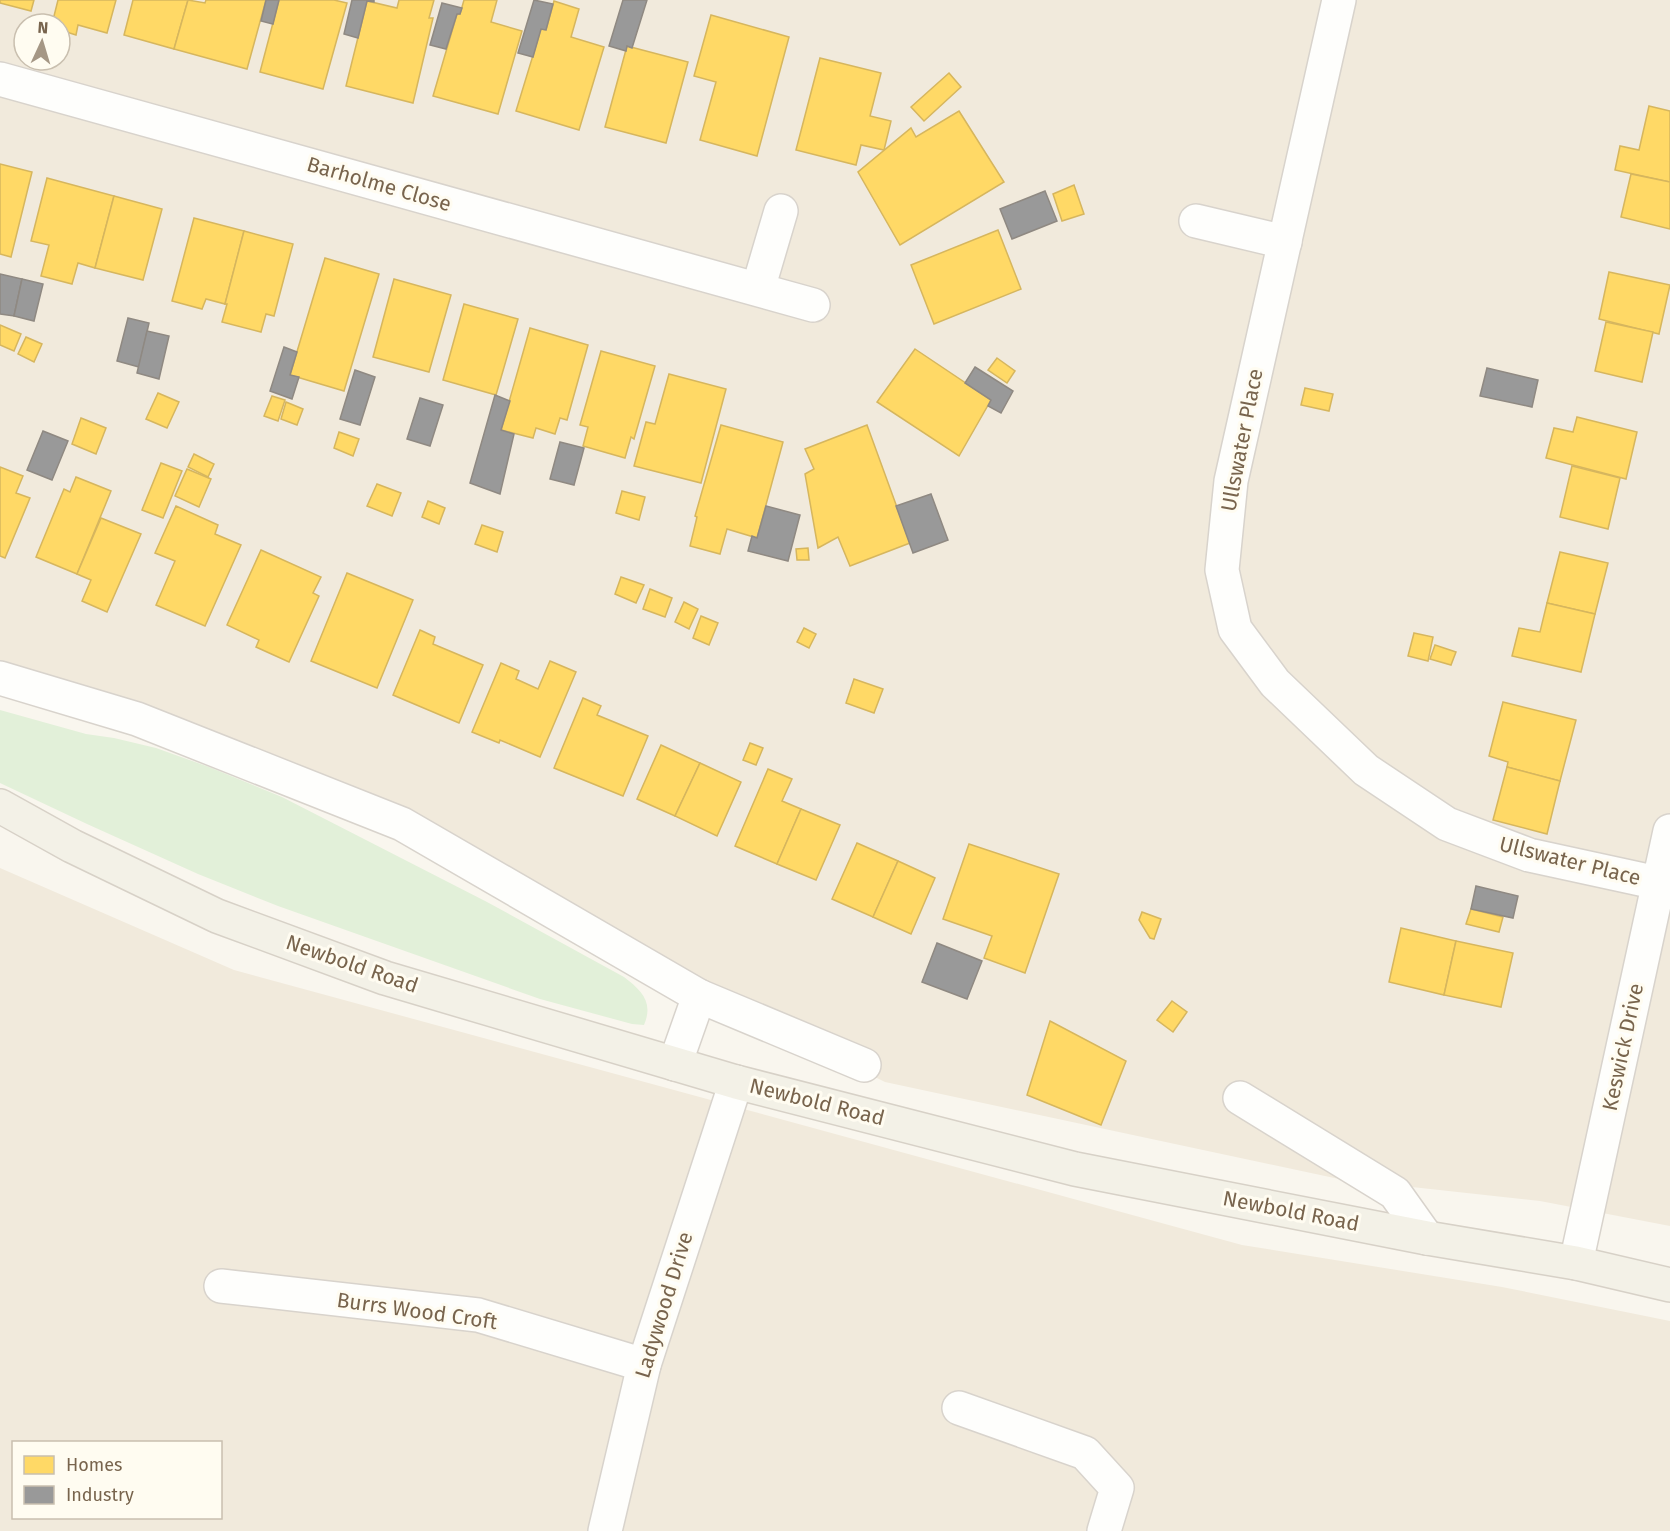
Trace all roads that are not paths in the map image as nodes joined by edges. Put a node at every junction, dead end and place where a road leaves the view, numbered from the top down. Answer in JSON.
{"nodes":[{"id":1,"x":1339,"y":0,"type":"edge"},
{"id":2,"x":0,"y":79,"type":"edge"},
{"id":3,"x":781,"y":211,"type":"dead end"},
{"id":4,"x":1196,"y":221,"type":"dead end"},
{"id":5,"x":1285,"y":242,"type":"junction"},
{"id":6,"x":758,"y":289,"type":"junction"},
{"id":7,"x":813,"y":305,"type":"dead end"},
{"id":8,"x":0,"y":678,"type":"edge"},
{"id":9,"x":0,"y":806,"type":"edge"},
{"id":10,"x":1670,"y":831,"type":"edge"},
{"id":11,"x":1658,"y":883,"type":"junction"},
{"id":12,"x":699,"y":996,"type":"junction"},
{"id":13,"x":675,"y":1064,"type":"junction"},
{"id":14,"x":864,"y":1065,"type":"dead end"},
{"id":15,"x":736,"y":1082,"type":"junction"},
{"id":16,"x":1240,"y":1098,"type":"dead end"},
{"id":17,"x":1427,"y":1238,"type":"junction"},
{"id":18,"x":1576,"y":1263,"type":"junction"},
{"id":19,"x":1670,"y":1285,"type":"edge"},
{"id":20,"x":221,"y":1286,"type":"dead end"},
{"id":21,"x":644,"y":1365,"type":"junction"},
{"id":22,"x":959,"y":1408,"type":"dead end"},
{"id":23,"x":605,"y":1531,"type":"edge"},
{"id":24,"x":1104,"y":1531,"type":"edge"}],
"edges":[{"from":1,"to":5,"type":"street","name":"Ullswater Place"},
{"from":2,"to":6,"type":"street","name":"Barholme Close"},
{"from":3,"to":6,"type":"street"},
{"from":4,"to":5,"type":"street"},
{"from":5,"to":11,"type":"street","name":"Ullswater Place"},
{"from":6,"to":7,"type":"street","name":"Barholme Close"},
{"from":8,"to":12,"type":"street"},
{"from":9,"to":13,"type":"main road","name":"Newbold Road"},
{"from":10,"to":11,"type":"street","name":"Keswick Drive"},
{"from":11,"to":18,"type":"street","name":"Keswick Drive"},
{"from":12,"to":13,"type":"street"},
{"from":12,"to":14,"type":"street"},
{"from":13,"to":15,"type":"main road","name":"Newbold Road"},
{"from":15,"to":17,"type":"main road","name":"Newbold Road"},
{"from":15,"to":21,"type":"street","name":"Ladywood Drive"},
{"from":16,"to":17,"type":"street"},
{"from":17,"to":18,"type":"main road","name":"Newbold Road"},
{"from":18,"to":19,"type":"main road","name":"Newbold Road"},
{"from":20,"to":21,"type":"street","name":"Burrs Wood Croft"},
{"from":21,"to":23,"type":"street","name":"Ladywood Drive"},
{"from":22,"to":24,"type":"street"}]}
